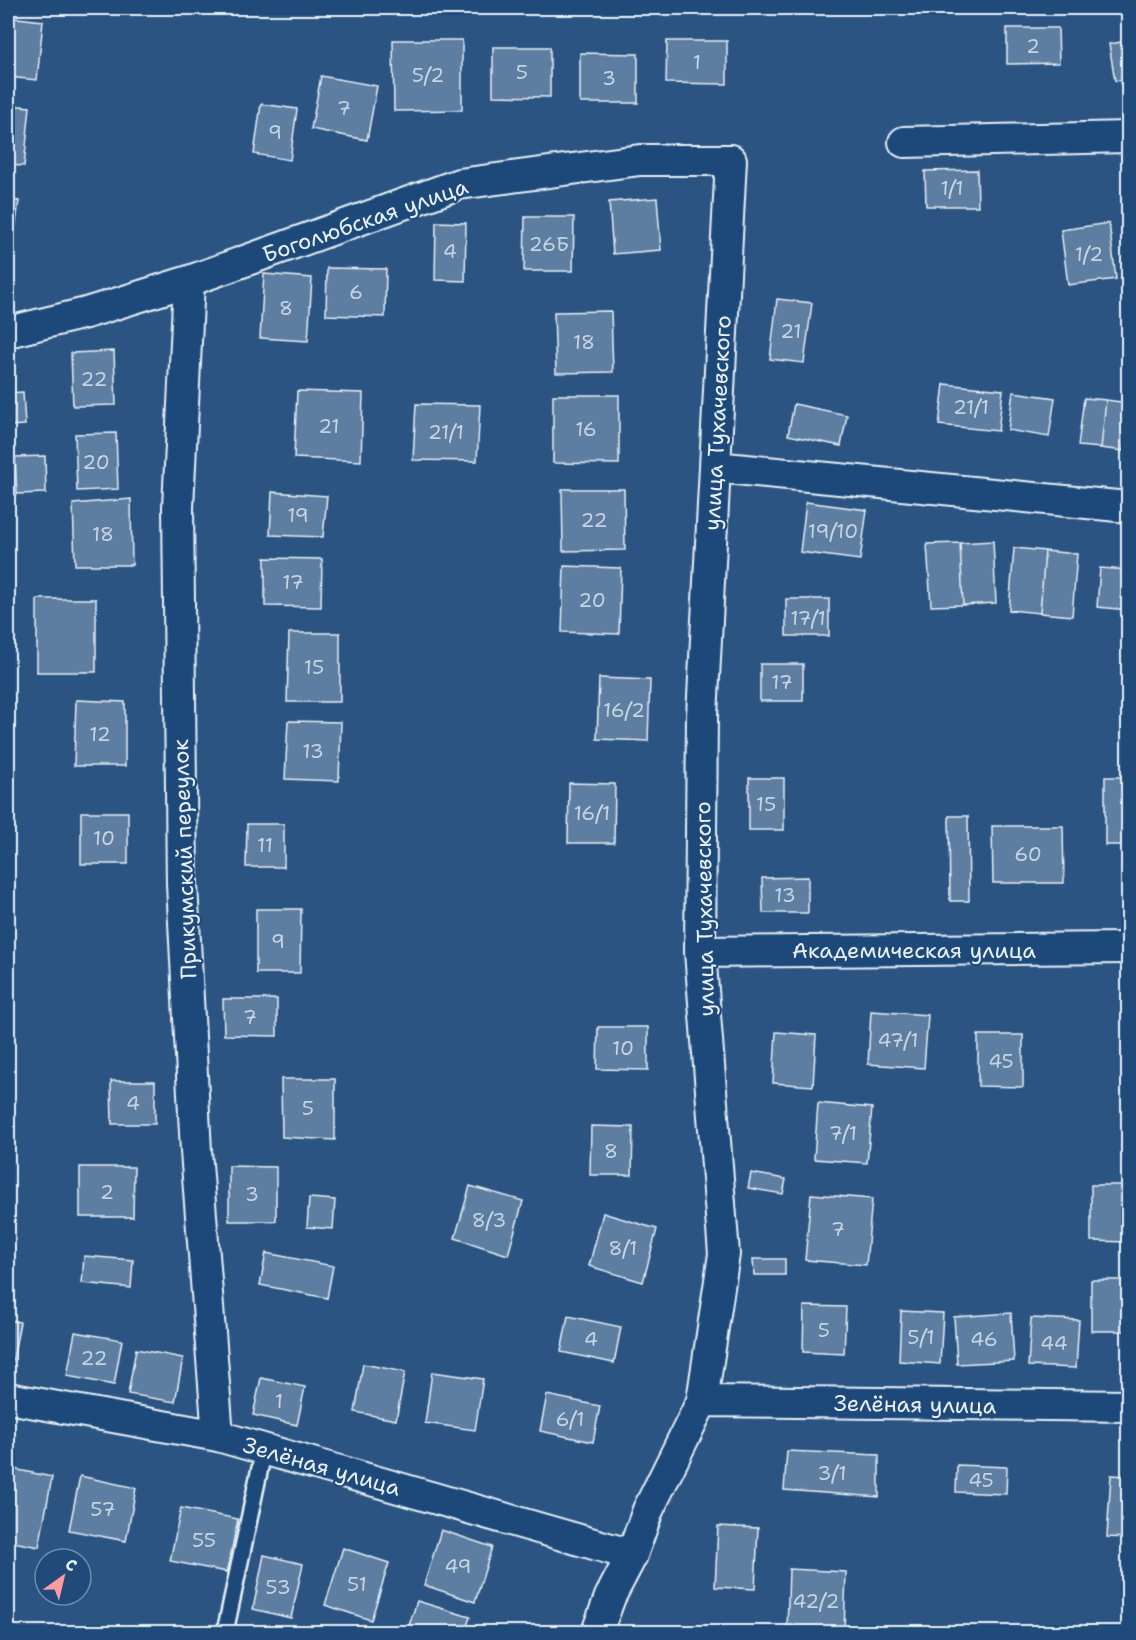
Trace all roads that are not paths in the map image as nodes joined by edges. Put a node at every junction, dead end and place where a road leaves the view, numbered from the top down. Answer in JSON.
{"nodes":[{"id":1,"x":1128,"y":137,"type":"edge"},
{"id":2,"x":904,"y":142,"type":"dead end"},
{"id":3,"x":731,"y":160,"type":"joint"},
{"id":4,"x":189,"y":281,"type":"junction"},
{"id":5,"x":8,"y":332,"type":"edge"},
{"id":6,"x":715,"y":467,"type":"junction"},
{"id":7,"x":1128,"y":507,"type":"edge"},
{"id":8,"x":1128,"y":948,"type":"edge"},
{"id":9,"x":700,"y":952,"type":"junction"},
{"id":10,"x":8,"y":1398,"type":"edge"},
{"id":11,"x":702,"y":1401,"type":"junction"},
{"id":12,"x":1128,"y":1406,"type":"edge"},
{"id":13,"x":218,"y":1436,"type":"junction"},
{"id":14,"x":264,"y":1449,"type":"junction"},
{"id":15,"x":632,"y":1555,"type":"junction"},
{"id":16,"x":225,"y":1632,"type":"edge"},
{"id":17,"x":597,"y":1632,"type":"edge"}],
"edges":[{"from":1,"to":2,"type":"street"},
{"from":3,"to":4,"type":"street","name":"Боголюбская улица"},
{"from":3,"to":6,"type":"street","name":"улица Тухачевского"},
{"from":4,"to":5,"type":"street","name":"Боголюбская улица"},
{"from":4,"to":13,"type":"street","name":"Прикумский переулок"},
{"from":6,"to":7,"type":"street"},
{"from":6,"to":9,"type":"street","name":"улица Тухачевского"},
{"from":8,"to":9,"type":"street","name":"Академическая улица"},
{"from":9,"to":11,"type":"street","name":"улица Тухачевского"},
{"from":10,"to":13,"type":"street","name":"Зелёная улица"},
{"from":11,"to":12,"type":"street","name":"Зелёная улица"},
{"from":11,"to":15,"type":"street","name":"улица Тухачевского"},
{"from":13,"to":14,"type":"street","name":"Зелёная улица"},
{"from":14,"to":15,"type":"street","name":"Зелёная улица"},
{"from":14,"to":16,"type":"lane"},
{"from":15,"to":17,"type":"street","name":"улица Тухачевского"}]}
